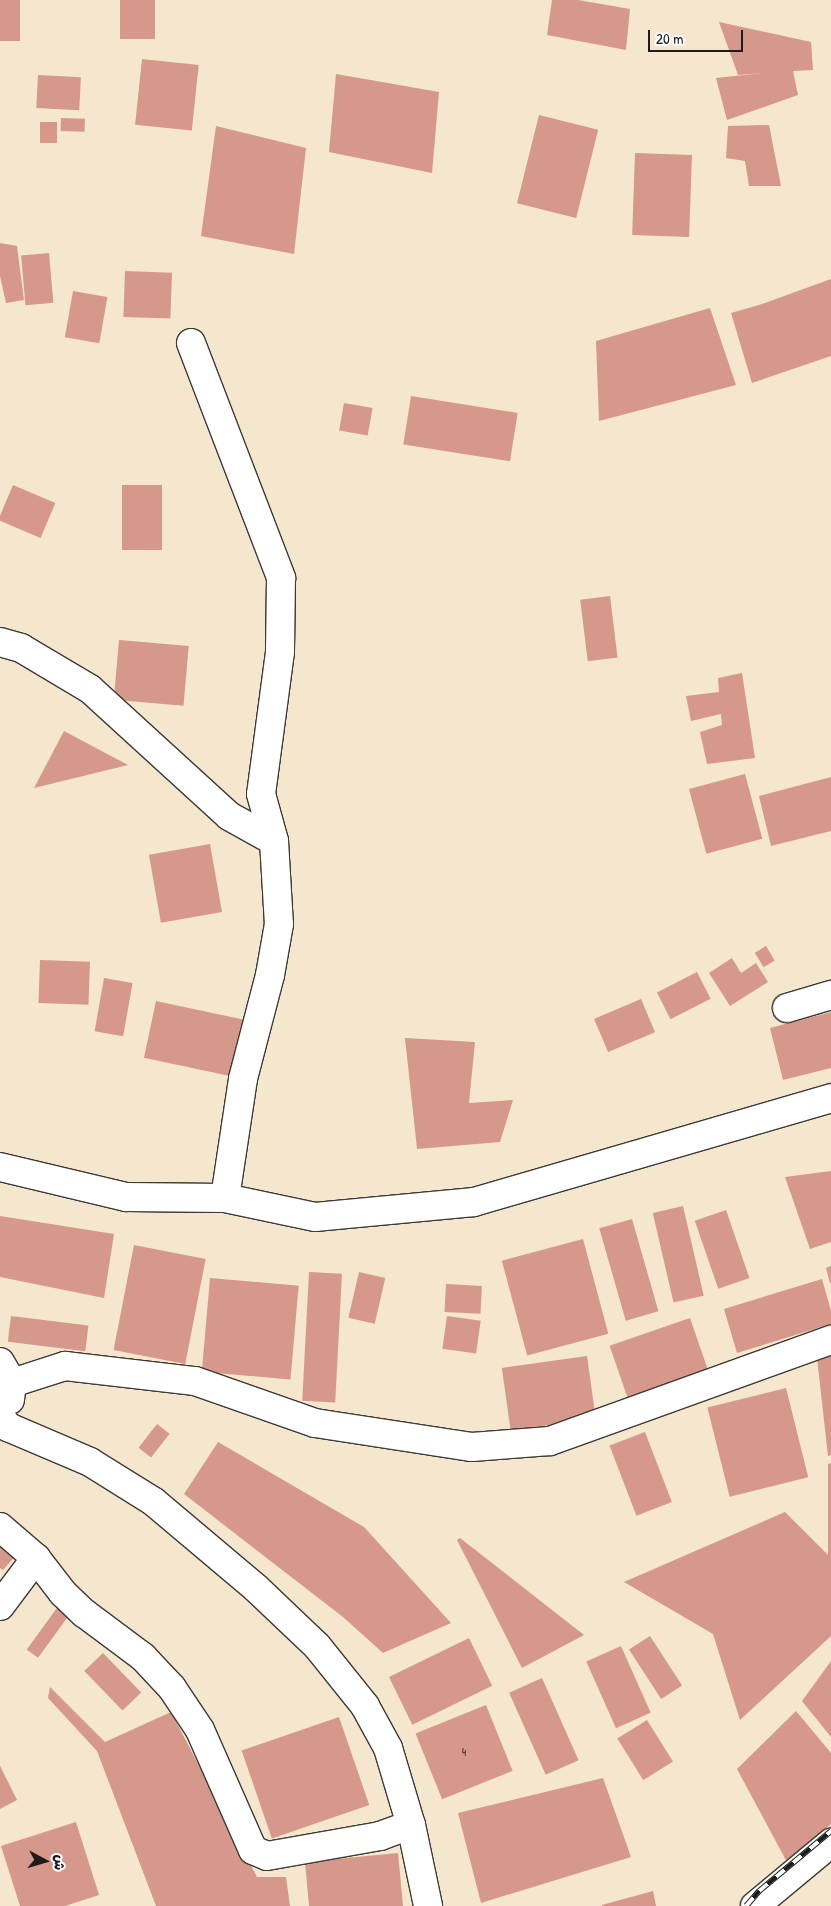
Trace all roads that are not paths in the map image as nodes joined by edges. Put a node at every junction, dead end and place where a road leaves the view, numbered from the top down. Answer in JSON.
{"nodes":[{"id":1,"x":192,"y":343,"type":"dead end"},
{"id":2,"x":0,"y":642,"type":"edge"},
{"id":3,"x":274,"y":841,"type":"junction"},
{"id":4,"x":831,"y":996,"type":"edge"},
{"id":5,"x":787,"y":1008,"type":"dead end"},
{"id":6,"x":831,"y":1098,"type":"edge"},
{"id":7,"x":0,"y":1167,"type":"edge"},
{"id":8,"x":225,"y":1198,"type":"junction"},
{"id":9,"x":831,"y":1340,"type":"edge"},
{"id":10,"x":6,"y":1372,"type":"edge"},
{"id":11,"x":3,"y":1427,"type":"edge"},
{"id":12,"x":0,"y":1527,"type":"edge"},
{"id":13,"x":36,"y":1558,"type":"junction"},
{"id":14,"x":0,"y":1606,"type":"edge"},
{"id":15,"x":411,"y":1825,"type":"junction"},
{"id":16,"x":831,"y":1843,"type":"edge"},
{"id":17,"x":428,"y":1906,"type":"edge"},
{"id":18,"x":755,"y":1906,"type":"edge"}],
"edges":[{"from":1,"to":3,"type":"street"},
{"from":2,"to":3,"type":"street"},
{"from":3,"to":8,"type":"street"},
{"from":4,"to":5,"type":"street"},
{"from":6,"to":8,"type":"street"},
{"from":7,"to":8,"type":"street"},
{"from":9,"to":10,"type":"street"},
{"from":10,"to":11,"type":"street"},
{"from":11,"to":15,"type":"street"},
{"from":12,"to":13,"type":"street"},
{"from":13,"to":14,"type":"street"},
{"from":13,"to":15,"type":"street"},
{"from":15,"to":17,"type":"street"},
{"from":16,"to":18,"type":"street"}]}
